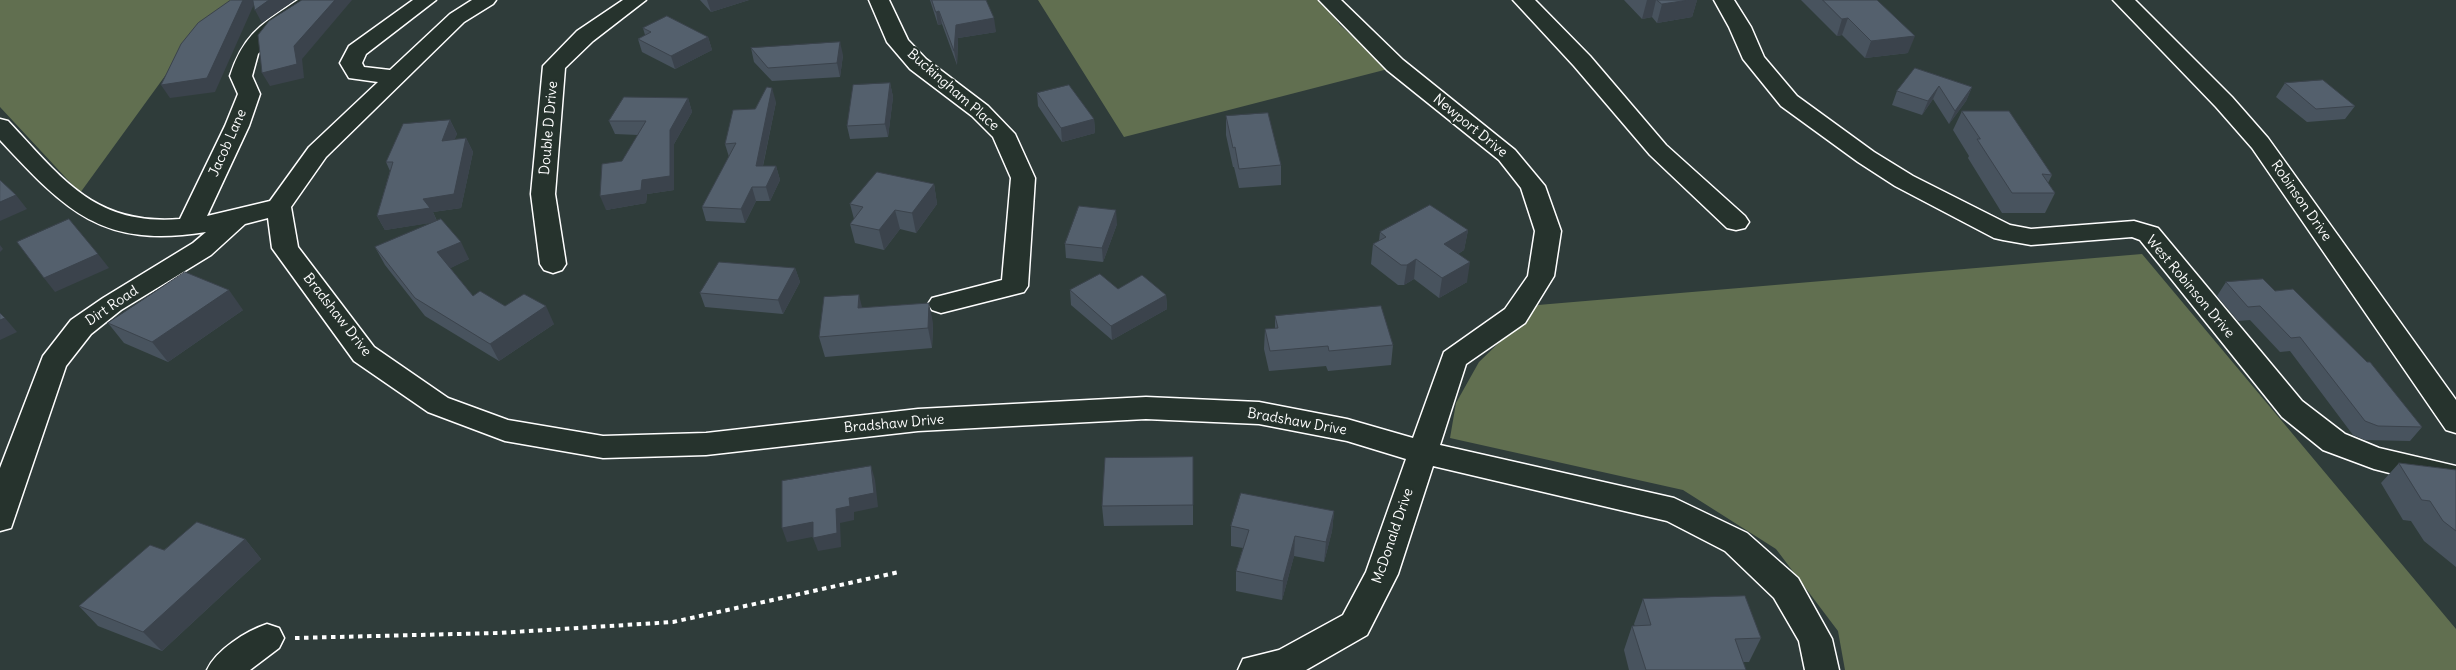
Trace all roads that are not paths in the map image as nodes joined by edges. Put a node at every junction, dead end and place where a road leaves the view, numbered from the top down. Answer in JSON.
{"nodes":[{"id":1,"x":312,"y":0,"type":"edge"},
{"id":2,"x":426,"y":0,"type":"edge"},
{"id":3,"x":486,"y":0,"type":"edge"},
{"id":4,"x":636,"y":0,"type":"edge"},
{"id":5,"x":879,"y":0,"type":"edge"},
{"id":6,"x":1328,"y":0,"type":"edge"},
{"id":7,"x":1523,"y":0,"type":"edge"},
{"id":8,"x":1724,"y":0,"type":"edge"},
{"id":9,"x":2123,"y":0,"type":"edge"},
{"id":10,"x":395,"y":77,"type":"junction"},
{"id":11,"x":0,"y":126,"type":"edge"},
{"id":12,"x":279,"y":208,"type":"junction"},
{"id":13,"x":236,"y":219,"type":"junction"},
{"id":14,"x":1736,"y":222,"type":"dead end"},
{"id":15,"x":190,"y":226,"type":"junction"},
{"id":16,"x":553,"y":264,"type":"dead end"},
{"id":17,"x":941,"y":304,"type":"dead end"},
{"id":18,"x":2456,"y":422,"type":"edge"},
{"id":19,"x":1421,"y":452,"type":"junction"},
{"id":20,"x":2456,"y":478,"type":"edge"},
{"id":21,"x":4,"y":484,"type":"edge"},
{"id":22,"x":0,"y":519,"type":"edge"},
{"id":23,"x":267,"y":638,"type":"road end"},
{"id":24,"x":224,"y":670,"type":"edge"},
{"id":25,"x":1255,"y":670,"type":"edge"},
{"id":26,"x":1822,"y":670,"type":"edge"}],
"edges":[{"from":1,"to":15,"type":"street","name":"Jacob Lane"},
{"from":2,"to":10,"type":"street"},
{"from":3,"to":10,"type":"street"},
{"from":4,"to":16,"type":"street","name":"Double D Drive"},
{"from":5,"to":17,"type":"street","name":"Buckingham Place"},
{"from":6,"to":19,"type":"street","name":"Newport Drive"},
{"from":7,"to":14,"type":"street"},
{"from":8,"to":20,"type":"street","name":"West Robinson Drive"},
{"from":9,"to":18,"type":"street","name":"Robinson Drive"},
{"from":10,"to":12,"type":"street"},
{"from":11,"to":15,"type":"street"},
{"from":12,"to":13,"type":"street"},
{"from":12,"to":19,"type":"street","name":"Bradshaw Drive"},
{"from":13,"to":15,"type":"street"},
{"from":13,"to":21,"type":"street","name":"Dirt Road"},
{"from":19,"to":25,"type":"street","name":"McDonald Drive"},
{"from":19,"to":26,"type":"street","name":"Bradshaw Drive"},
{"from":21,"to":22,"type":"street","name":"Dirt Road"},
{"from":23,"to":24,"type":"street"}]}
